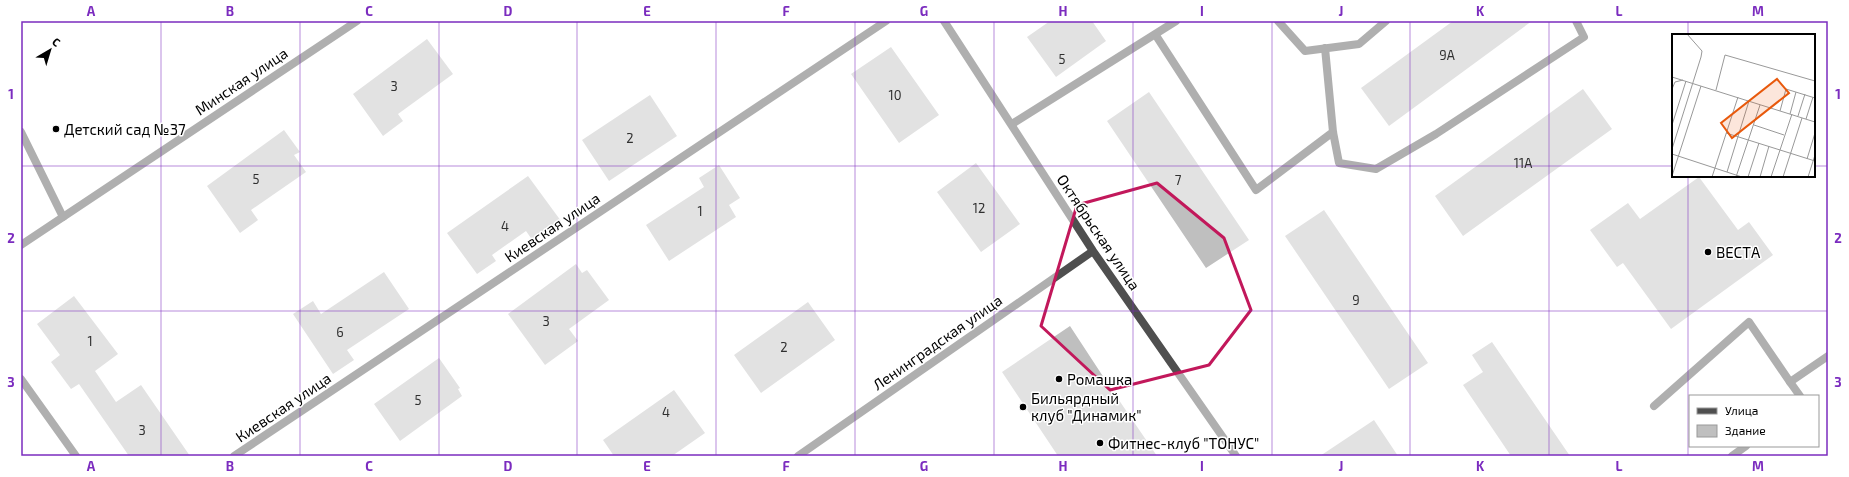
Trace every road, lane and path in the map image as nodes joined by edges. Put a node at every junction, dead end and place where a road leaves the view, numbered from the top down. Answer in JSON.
{"nodes":[{"id":1,"x":357,"y":21,"type":"edge"},
{"id":2,"x":886,"y":21,"type":"edge"},
{"id":3,"x":944,"y":21,"type":"edge"},
{"id":4,"x":1176,"y":21,"type":"edge"},
{"id":5,"x":1278,"y":21,"type":"edge"},
{"id":6,"x":1386,"y":21,"type":"edge"},
{"id":7,"x":1576,"y":21,"type":"edge"},
{"id":8,"x":1155,"y":34,"type":"junction"},
{"id":9,"x":1325,"y":48,"type":"junction"},
{"id":10,"x":1012,"y":124,"type":"junction"},
{"id":11,"x":21,"y":132,"type":"edge"},
{"id":12,"x":1332,"y":132,"type":"junction"},
{"id":13,"x":63,"y":217,"type":"junction"},
{"id":14,"x":21,"y":245,"type":"edge"},
{"id":15,"x":1093,"y":251,"type":"junction"},
{"id":16,"x":1828,"y":356,"type":"edge"},
{"id":17,"x":21,"y":379,"type":"edge"},
{"id":18,"x":1790,"y":382,"type":"junction"},
{"id":19,"x":1799,"y":395,"type":"edge"},
{"id":20,"x":1654,"y":406,"type":"dead end"},
{"id":21,"x":1745,"y":447,"type":"edge"},
{"id":22,"x":76,"y":456,"type":"edge"},
{"id":23,"x":234,"y":456,"type":"edge"},
{"id":24,"x":798,"y":456,"type":"edge"},
{"id":25,"x":1236,"y":456,"type":"edge"},
{"id":26,"x":1732,"y":456,"type":"edge"}],
"edges":[{"from":1,"to":13,"type":"street","name":"Минская улица"},
{"from":2,"to":23,"type":"street","name":"Киевская улица"},
{"from":3,"to":10,"type":"street","name":"Октябрьская улица"},
{"from":4,"to":8,"type":"street"},
{"from":5,"to":9,"type":"street"},
{"from":6,"to":9,"type":"street"},
{"from":7,"to":12,"type":"street"},
{"from":8,"to":10,"type":"street"},
{"from":8,"to":12,"type":"street"},
{"from":9,"to":12,"type":"street"},
{"from":10,"to":15,"type":"street","name":"Октябрьская улица"},
{"from":11,"to":13,"type":"street"},
{"from":13,"to":14,"type":"street","name":"Минская улица"},
{"from":15,"to":24,"type":"street","name":"Ленинградская улица"},
{"from":15,"to":25,"type":"street","name":"Октябрьская улица"},
{"from":16,"to":18,"type":"street"},
{"from":17,"to":22,"type":"street"},
{"from":18,"to":19,"type":"street"},
{"from":18,"to":20,"type":"street"},
{"from":21,"to":26,"type":"street"}]}
